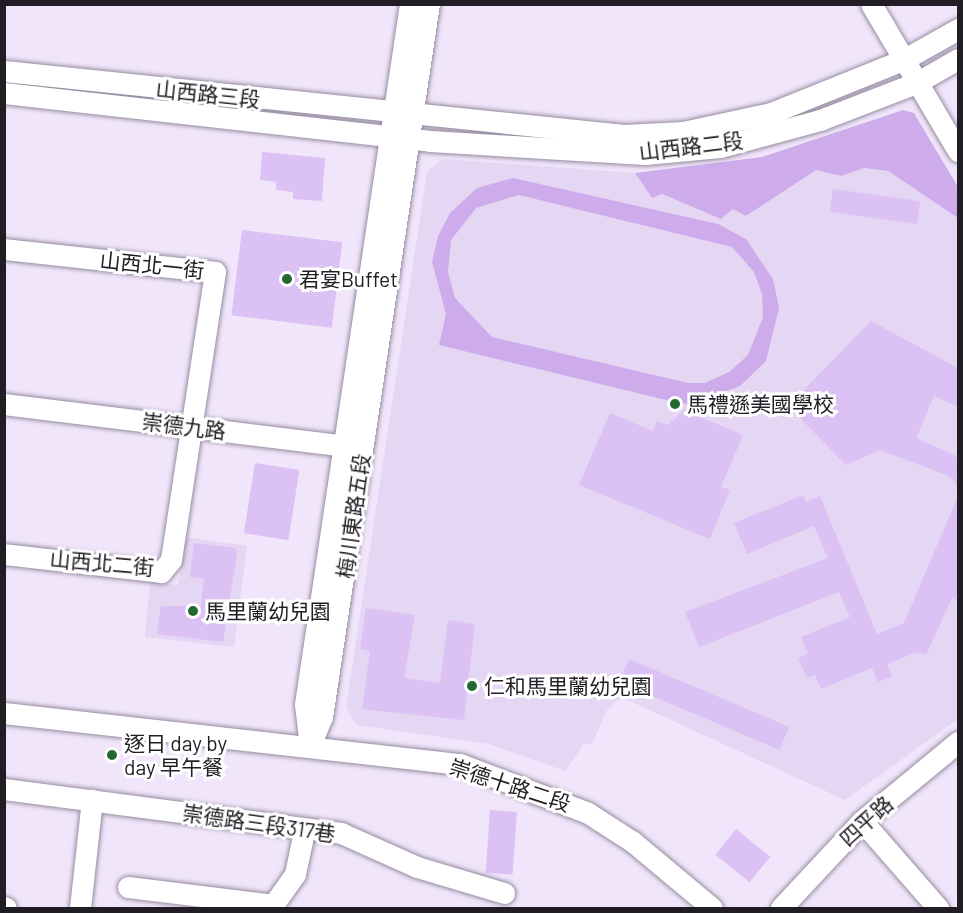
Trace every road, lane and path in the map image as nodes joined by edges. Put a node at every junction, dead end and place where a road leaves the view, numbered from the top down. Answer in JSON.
{"nodes":[{"id":1,"x":410,"y":4,"type":"edge"},
{"id":2,"x":429,"y":4,"type":"edge"},
{"id":3,"x":871,"y":4,"type":"edge"},
{"id":4,"x":958,"y":29,"type":"edge"},
{"id":5,"x":958,"y":59,"type":"edge"},
{"id":6,"x":903,"y":60,"type":"junction"},
{"id":7,"x":4,"y":71,"type":"edge"},
{"id":8,"x":916,"y":83,"type":"junction"},
{"id":9,"x":4,"y":93,"type":"edge"},
{"id":10,"x":403,"y":115,"type":"junction"},
{"id":11,"x":399,"y":137,"type":"junction"},
{"id":12,"x":958,"y":151,"type":"edge"},
{"id":13,"x":4,"y":249,"type":"edge"},
{"id":14,"x":4,"y":404,"type":"edge"},
{"id":15,"x":191,"y":427,"type":"junction"},
{"id":16,"x":353,"y":447,"type":"junction"},
{"id":17,"x":4,"y":554,"type":"edge"},
{"id":18,"x":4,"y":713,"type":"edge"},
{"id":19,"x":958,"y":742,"type":"edge"},
{"id":20,"x":310,"y":746,"type":"junction"},
{"id":21,"x":4,"y":789,"type":"edge"},
{"id":22,"x":92,"y":800,"type":"junction"},
{"id":23,"x":861,"y":821,"type":"junction"},
{"id":24,"x":302,"y":840,"type":"dead end"},
{"id":25,"x":128,"y":887,"type":"dead end"},
{"id":26,"x":504,"y":893,"type":"dead end"},
{"id":27,"x":272,"y":907,"type":"edge"},
{"id":28,"x":80,"y":909,"type":"edge"},
{"id":29,"x":712,"y":909,"type":"edge"},
{"id":30,"x":781,"y":909,"type":"edge"},
{"id":31,"x":938,"y":909,"type":"edge"}],
"edges":[{"from":1,"to":10,"type":"street","name":"梅川東路五段"},
{"from":2,"to":10,"type":"street","name":"梅川東路五段"},
{"from":3,"to":6,"type":"street"},
{"from":4,"to":6,"type":"street","name":"山西路二段"},
{"from":5,"to":8,"type":"street","name":"山西路二段"},
{"from":6,"to":8,"type":"street"},
{"from":6,"to":10,"type":"street","name":"山西路二段"},
{"from":7,"to":10,"type":"street","name":"山西路三段"},
{"from":8,"to":11,"type":"street","name":"山西路二段"},
{"from":8,"to":12,"type":"street"},
{"from":9,"to":11,"type":"street","name":"山西路三段"},
{"from":10,"to":11,"type":"street","name":"梅川東路五段"},
{"from":11,"to":16,"type":"street","name":"梅川東路五段"},
{"from":13,"to":15,"type":"street","name":"山西北一街"},
{"from":14,"to":15,"type":"street","name":"崇德九路"},
{"from":15,"to":16,"type":"street","name":"崇德九路"},
{"from":15,"to":17,"type":"street","name":"山西北二街"},
{"from":16,"to":20,"type":"street","name":"梅川東路五段"},
{"from":18,"to":20,"type":"street","name":"崇德十路二段"},
{"from":19,"to":23,"type":"street","name":"四平路"},
{"from":20,"to":29,"type":"street","name":"崇德十路二段"},
{"from":21,"to":22,"type":"street","name":"崇德路三段317巷"},
{"from":22,"to":26,"type":"street","name":"崇德路三段317巷"},
{"from":22,"to":28,"type":"street"},
{"from":23,"to":30,"type":"street","name":"四平路"},
{"from":23,"to":31,"type":"street"},
{"from":24,"to":27,"type":"street"},
{"from":25,"to":27,"type":"street"}]}
